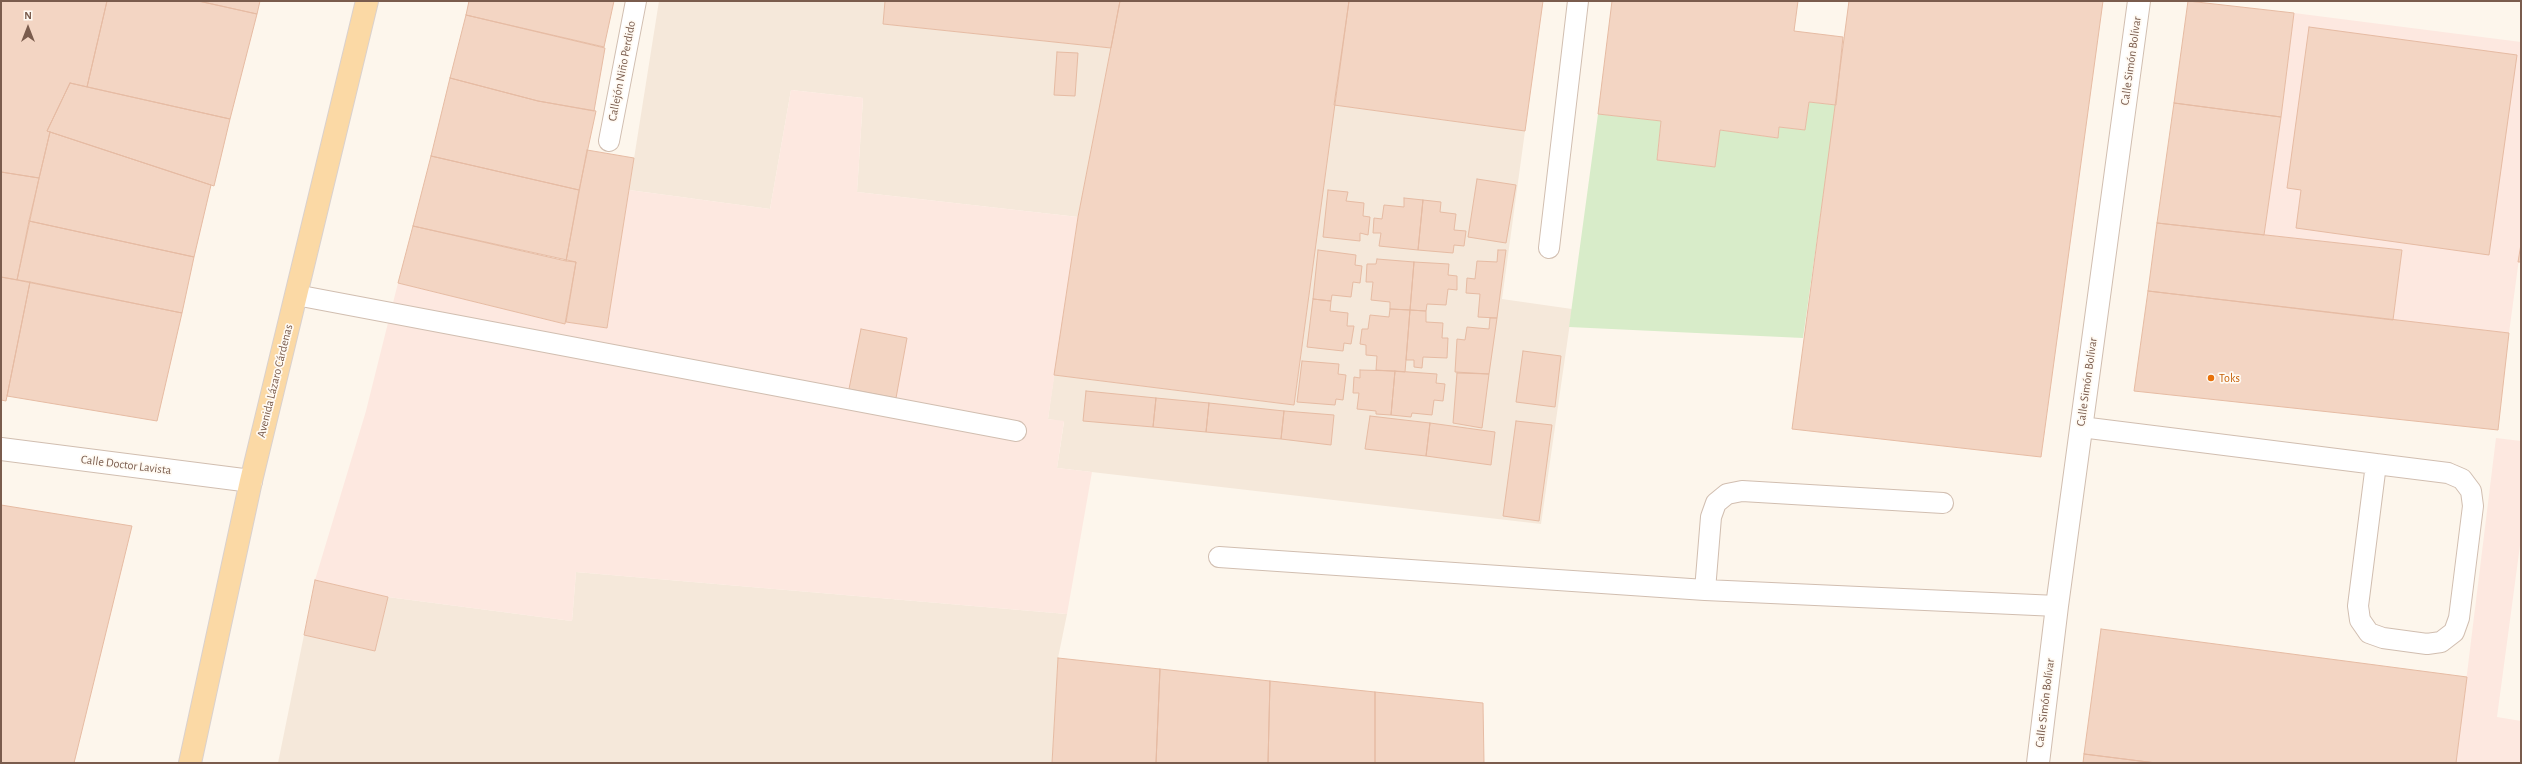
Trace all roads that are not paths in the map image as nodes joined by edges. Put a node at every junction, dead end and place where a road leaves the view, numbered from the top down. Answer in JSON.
{"nodes":[{"id":1,"x":367,"y":1,"type":"edge"},
{"id":2,"x":636,"y":1,"type":"edge"},
{"id":3,"x":1578,"y":1,"type":"edge"},
{"id":4,"x":2139,"y":1,"type":"edge"},
{"id":5,"x":609,"y":141,"type":"dead end"},
{"id":6,"x":1549,"y":248,"type":"dead end"},
{"id":7,"x":296,"y":295,"type":"junction"},
{"id":8,"x":2081,"y":427,"type":"junction"},
{"id":9,"x":1016,"y":431,"type":"dead end"},
{"id":10,"x":1,"y":449,"type":"edge"},
{"id":11,"x":2376,"y":464,"type":"junction"},
{"id":12,"x":251,"y":481,"type":"junction"},
{"id":13,"x":1943,"y":503,"type":"dead end"},
{"id":14,"x":1219,"y":557,"type":"dead end"},
{"id":15,"x":1705,"y":590,"type":"junction"},
{"id":16,"x":2057,"y":606,"type":"junction"},
{"id":17,"x":190,"y":763,"type":"edge"},
{"id":18,"x":2038,"y":763,"type":"edge"}],
"edges":[{"from":1,"to":7,"type":"main road","name":"Avenida Lázaro Cárdenas"},
{"from":2,"to":5,"type":"lane","name":"Callejón Niño Perdido"},
{"from":3,"to":6,"type":"lane"},
{"from":4,"to":8,"type":"street","name":"Calle Simón Bolívar"},
{"from":7,"to":9,"type":"lane"},
{"from":7,"to":12,"type":"main road","name":"Avenida Lázaro Cárdenas"},
{"from":8,"to":11,"type":"lane"},
{"from":8,"to":16,"type":"street","name":"Calle Simón Bolívar"},
{"from":10,"to":12,"type":"street","name":"Calle Doctor Lavista"},
{"from":11,"to":11,"type":"lane"},
{"from":12,"to":17,"type":"main road","name":"Avenida Lázaro Cárdenas"},
{"from":13,"to":15,"type":"lane"},
{"from":14,"to":15,"type":"lane"},
{"from":15,"to":16,"type":"lane"},
{"from":16,"to":18,"type":"street","name":"Calle Simón Bolívar"}]}
